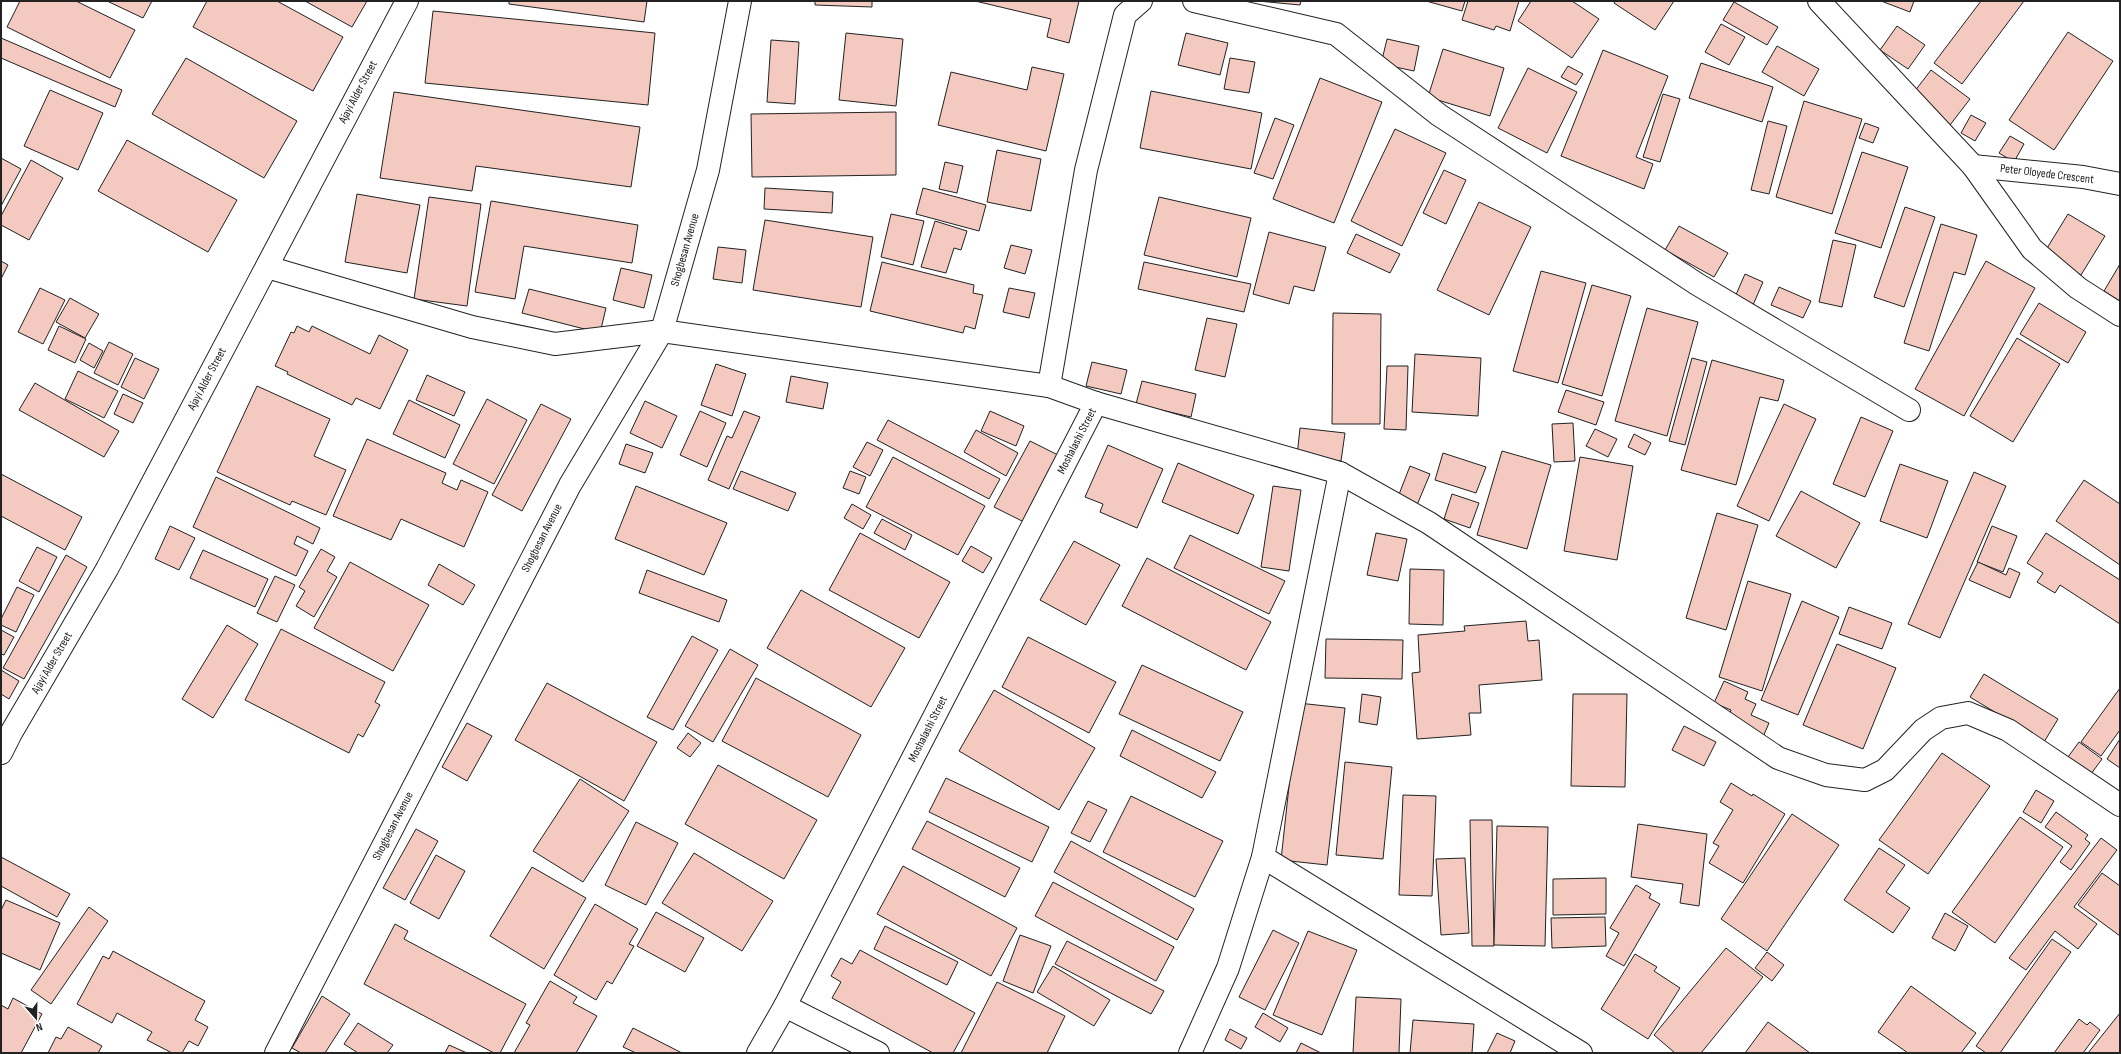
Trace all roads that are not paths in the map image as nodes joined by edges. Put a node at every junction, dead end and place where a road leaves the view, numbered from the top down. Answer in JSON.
{"nodes":[{"id":1,"x":407,"y":1,"type":"edge"},
{"id":2,"x":740,"y":1,"type":"edge"},
{"id":3,"x":1141,"y":1,"type":"edge"},
{"id":4,"x":1194,"y":1,"type":"edge"},
{"id":5,"x":1819,"y":1,"type":"edge"},
{"id":6,"x":1973,"y":166,"type":"junction"},
{"id":7,"x":2120,"y":184,"type":"edge"},
{"id":8,"x":267,"y":267,"type":"junction"},
{"id":9,"x":2120,"y":315,"type":"edge"},
{"id":10,"x":662,"y":331,"type":"junction"},
{"id":11,"x":1049,"y":386,"type":"junction"},
{"id":12,"x":1096,"y":403,"type":"junction"},
{"id":13,"x":1909,"y":410,"type":"dead end"},
{"id":14,"x":1340,"y":473,"type":"junction"},
{"id":15,"x":6,"y":730,"type":"edge"},
{"id":16,"x":1,"y":753,"type":"edge"},
{"id":17,"x":2120,"y":805,"type":"edge"},
{"id":18,"x":1263,"y":857,"type":"junction"},
{"id":19,"x":785,"y":1006,"type":"junction"},
{"id":20,"x":276,"y":1053,"type":"edge"},
{"id":21,"x":758,"y":1053,"type":"edge"},
{"id":22,"x":878,"y":1053,"type":"edge"},
{"id":23,"x":1190,"y":1053,"type":"edge"},
{"id":24,"x":1581,"y":1053,"type":"edge"}],
"edges":[{"from":1,"to":8,"type":"street","name":"Ajayi Alder Street"},
{"from":2,"to":10,"type":"street","name":"Shogbesan Avenue"},
{"from":3,"to":11,"type":"street"},
{"from":4,"to":13,"type":"street"},
{"from":5,"to":6,"type":"street"},
{"from":6,"to":7,"type":"street","name":"Peter Oloyede Crescent"},
{"from":6,"to":9,"type":"street"},
{"from":8,"to":10,"type":"street"},
{"from":8,"to":15,"type":"street","name":"Ajayi Alder Street"},
{"from":10,"to":11,"type":"street"},
{"from":10,"to":20,"type":"street","name":"Shogbesan Avenue"},
{"from":11,"to":12,"type":"street"},
{"from":12,"to":14,"type":"street"},
{"from":12,"to":19,"type":"street","name":"Moshalashi Street"},
{"from":14,"to":17,"type":"street"},
{"from":14,"to":18,"type":"street"},
{"from":15,"to":16,"type":"street","name":"Ajayi Alder Street"},
{"from":18,"to":23,"type":"street"},
{"from":18,"to":24,"type":"street"},
{"from":19,"to":21,"type":"street","name":"Moshalashi Street"},
{"from":19,"to":22,"type":"street"}]}
